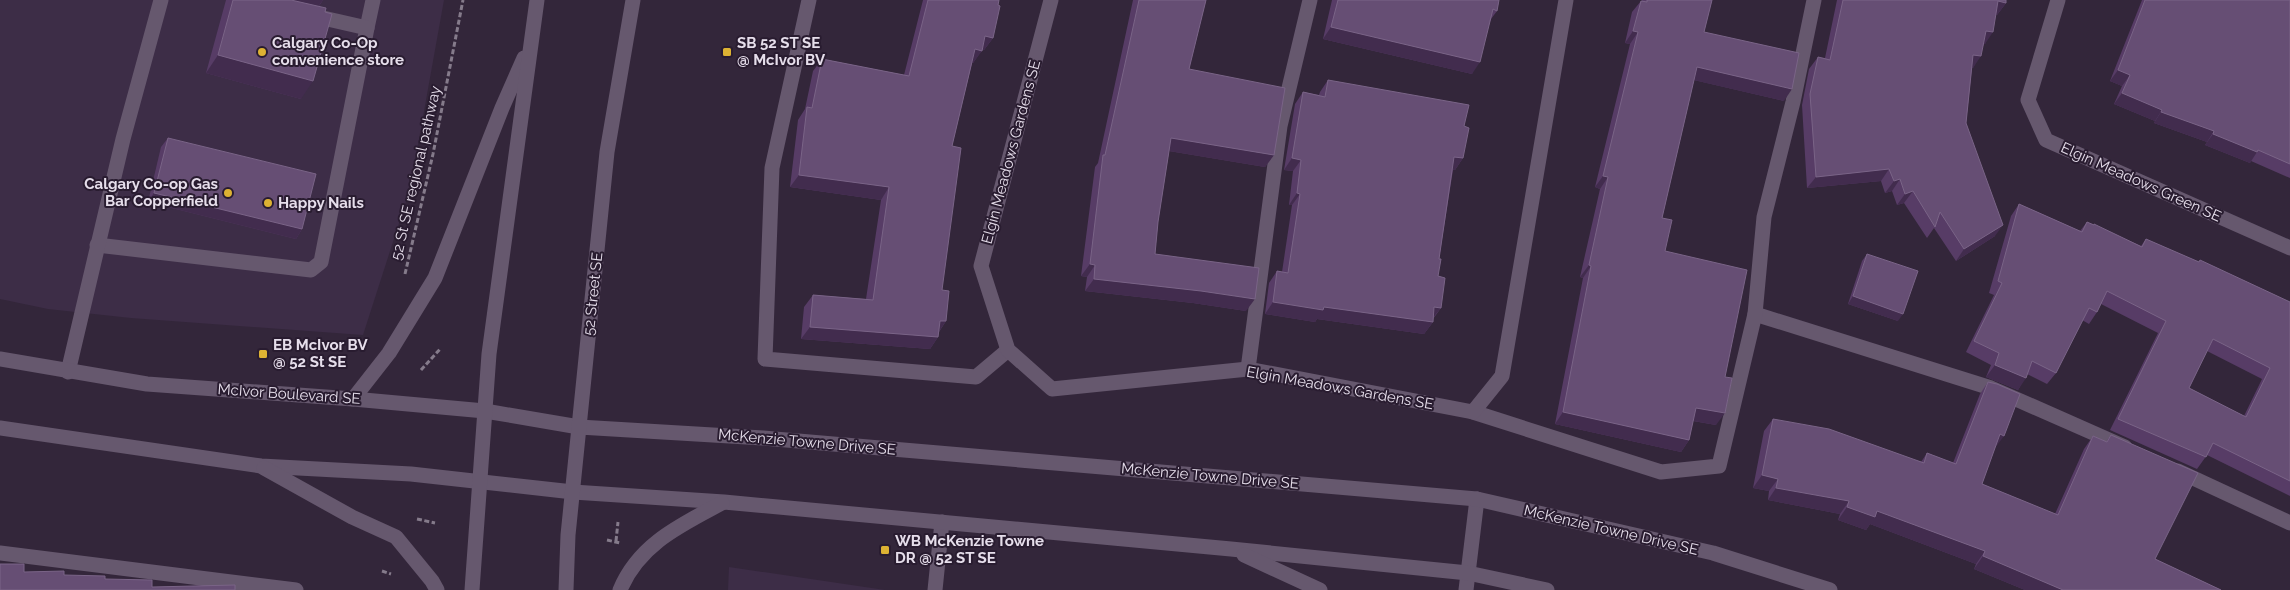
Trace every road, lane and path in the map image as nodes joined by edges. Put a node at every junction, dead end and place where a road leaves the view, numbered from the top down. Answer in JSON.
{"nodes":[{"id":1,"x":161,"y":0,"type":"edge"},
{"id":2,"x":373,"y":0,"type":"edge"},
{"id":3,"x":463,"y":0,"type":"edge"},
{"id":4,"x":537,"y":0,"type":"edge"},
{"id":5,"x":633,"y":0,"type":"edge"},
{"id":6,"x":809,"y":0,"type":"edge"},
{"id":7,"x":1051,"y":0,"type":"edge"},
{"id":8,"x":1310,"y":0,"type":"edge"},
{"id":9,"x":1566,"y":0,"type":"edge"},
{"id":10,"x":1814,"y":0,"type":"edge"},
{"id":11,"x":2058,"y":0,"type":"edge"},
{"id":12,"x":299,"y":13,"type":"edge"},
{"id":13,"x":367,"y":28,"type":"junction"},
{"id":14,"x":532,"y":42,"type":"junction"},
{"id":15,"x":97,"y":246,"type":"junction"},
{"id":16,"x":2290,"y":248,"type":"edge"},
{"id":17,"x":404,"y":278,"type":"dead end"},
{"id":18,"x":1755,"y":314,"type":"junction"},
{"id":19,"x":441,"y":348,"type":"dead end"},
{"id":20,"x":1008,"y":350,"type":"junction"},
{"id":21,"x":0,"y":359,"type":"edge"},
{"id":22,"x":421,"y":370,"type":"dead end"},
{"id":23,"x":1248,"y":370,"type":"junction"},
{"id":24,"x":68,"y":372,"type":"junction"},
{"id":25,"x":353,"y":399,"type":"junction"},
{"id":26,"x":485,"y":411,"type":"junction"},
{"id":27,"x":1473,"y":412,"type":"junction"},
{"id":28,"x":579,"y":427,"type":"junction"},
{"id":29,"x":0,"y":428,"type":"edge"},
{"id":30,"x":2135,"y":452,"type":"edge"},
{"id":31,"x":2162,"y":463,"type":"edge"},
{"id":32,"x":261,"y":466,"type":"junction"},
{"id":33,"x":480,"y":483,"type":"junction"},
{"id":34,"x":572,"y":492,"type":"junction"},
{"id":35,"x":1477,"y":499,"type":"junction"},
{"id":36,"x":724,"y":502,"type":"junction"},
{"id":37,"x":416,"y":519,"type":"dead end"},
{"id":38,"x":618,"y":522,"type":"dead end"},
{"id":39,"x":942,"y":522,"type":"junction"},
{"id":40,"x":434,"y":523,"type":"dead end"},
{"id":41,"x":2290,"y":523,"type":"edge"},
{"id":42,"x":607,"y":540,"type":"dead end"},
{"id":43,"x":1231,"y":549,"type":"junction"},
{"id":44,"x":0,"y":553,"type":"edge"},
{"id":45,"x":1468,"y":573,"type":"junction"},
{"id":46,"x":296,"y":590,"type":"edge"},
{"id":47,"x":437,"y":590,"type":"edge"},
{"id":48,"x":472,"y":590,"type":"edge"},
{"id":49,"x":566,"y":590,"type":"edge"},
{"id":50,"x":620,"y":590,"type":"edge"},
{"id":51,"x":934,"y":590,"type":"edge"},
{"id":52,"x":1320,"y":590,"type":"edge"},
{"id":53,"x":1466,"y":590,"type":"edge"},
{"id":54,"x":1547,"y":590,"type":"edge"},
{"id":55,"x":1830,"y":590,"type":"edge"}],
"edges":[{"from":1,"to":15,"type":"street"},
{"from":2,"to":13,"type":"street"},
{"from":3,"to":17,"type":"path","name":"52 St SE regional pathway"},
{"from":4,"to":14,"type":"street"},
{"from":5,"to":28,"type":"street","name":"52 Street SE"},
{"from":6,"to":20,"type":"street"},
{"from":7,"to":20,"type":"street","name":"Elgin Meadows Gardens SE"},
{"from":8,"to":23,"type":"street"},
{"from":9,"to":27,"type":"street"},
{"from":10,"to":18,"type":"street"},
{"from":11,"to":16,"type":"street","name":"Elgin Meadows Green SE"},
{"from":12,"to":13,"type":"street"},
{"from":13,"to":15,"type":"street"},
{"from":14,"to":25,"type":"street"},
{"from":14,"to":26,"type":"street"},
{"from":15,"to":24,"type":"street"},
{"from":18,"to":27,"type":"street","name":"Elgin Meadows Gardens SE"},
{"from":18,"to":30,"type":"street"},
{"from":19,"to":22,"type":"path"},
{"from":20,"to":23,"type":"street","name":"Elgin Meadows Gardens SE"},
{"from":21,"to":24,"type":"street","name":"McIvor Boulevard SE"},
{"from":23,"to":27,"type":"street","name":"Elgin Meadows Gardens SE"},
{"from":24,"to":25,"type":"street","name":"McIvor Boulevard SE"},
{"from":25,"to":26,"type":"street","name":"McIvor Boulevard SE"},
{"from":26,"to":28,"type":"street","name":"McIvor Boulevard SE"},
{"from":26,"to":33,"type":"street"},
{"from":28,"to":34,"type":"street","name":"52 Street SE"},
{"from":28,"to":35,"type":"street","name":"McKenzie Towne Drive SE"},
{"from":29,"to":32,"type":"street"},
{"from":31,"to":41,"type":"street"},
{"from":32,"to":33,"type":"street"},
{"from":32,"to":47,"type":"street"},
{"from":33,"to":34,"type":"street"},
{"from":33,"to":48,"type":"street"},
{"from":34,"to":36,"type":"street"},
{"from":34,"to":49,"type":"street","name":"52 Street SE"},
{"from":35,"to":45,"type":"street"},
{"from":35,"to":55,"type":"street","name":"McKenzie Towne Drive SE"},
{"from":36,"to":39,"type":"street"},
{"from":36,"to":50,"type":"street"},
{"from":37,"to":40,"type":"path"},
{"from":38,"to":42,"type":"path"},
{"from":39,"to":43,"type":"street"},
{"from":39,"to":51,"type":"street"},
{"from":43,"to":45,"type":"street"},
{"from":43,"to":52,"type":"street"},
{"from":44,"to":46,"type":"street"},
{"from":45,"to":53,"type":"street"},
{"from":45,"to":54,"type":"street"}]}
